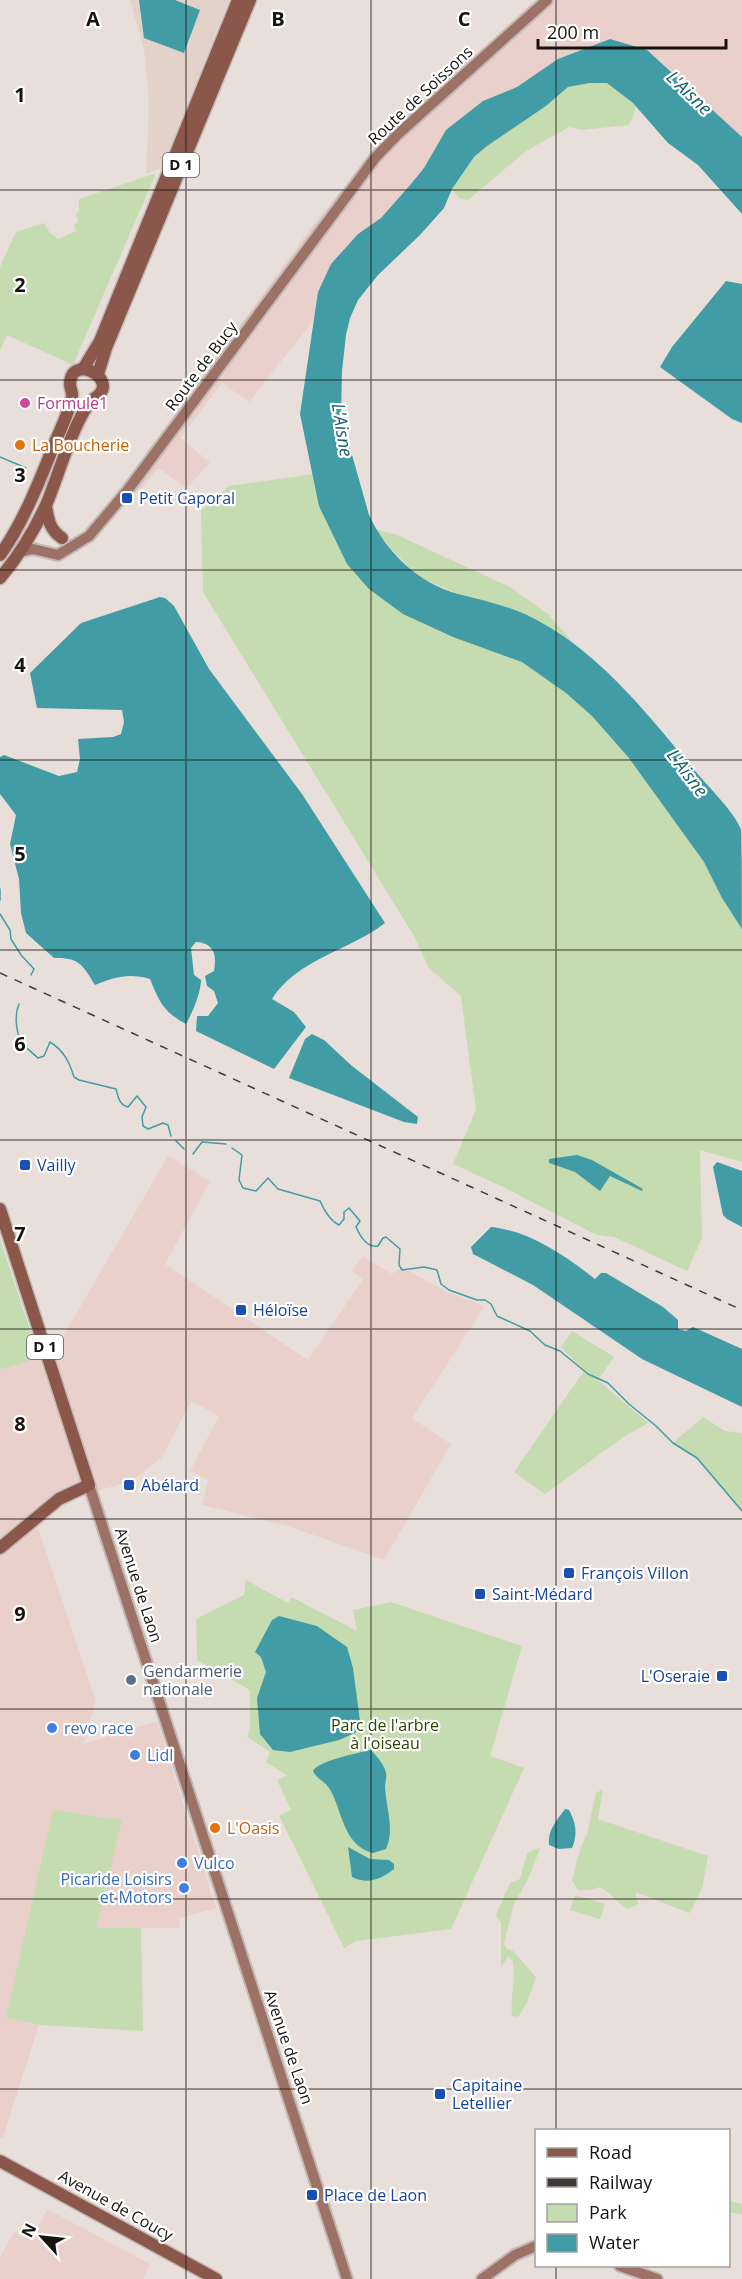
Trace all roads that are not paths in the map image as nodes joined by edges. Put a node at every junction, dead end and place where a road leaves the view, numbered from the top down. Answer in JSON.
{"nodes":[{"id":1,"x":238,"y":0,"type":"edge"},
{"id":2,"x":250,"y":0,"type":"edge"},
{"id":3,"x":547,"y":0,"type":"edge"},
{"id":4,"x":326,"y":223,"type":"joint"},
{"id":5,"x":83,"y":369,"type":"junction"},
{"id":6,"x":98,"y":374,"type":"junction"},
{"id":7,"x":73,"y":394,"type":"junction"},
{"id":8,"x":90,"y":400,"type":"junction"},
{"id":9,"x":45,"y":506,"type":"junction"},
{"id":10,"x":99,"y":525,"type":"junction"},
{"id":11,"x":62,"y":538,"type":"joint"},
{"id":12,"x":20,"y":552,"type":"junction"},
{"id":13,"x":0,"y":555,"type":"edge"},
{"id":14,"x":0,"y":578,"type":"edge"},
{"id":15,"x":0,"y":1209,"type":"edge"},
{"id":16,"x":89,"y":1485,"type":"junction"},
{"id":17,"x":0,"y":1548,"type":"edge"},
{"id":18,"x":0,"y":2161,"type":"edge"},
{"id":19,"x":535,"y":2247,"type":"edge"},
{"id":20,"x":625,"y":2267,"type":"edge"},
{"id":21,"x":216,"y":2279,"type":"edge"},
{"id":22,"x":347,"y":2279,"type":"edge"},
{"id":23,"x":482,"y":2279,"type":"edge"},
{"id":24,"x":657,"y":2279,"type":"edge"}],
"edges":[{"from":1,"to":5,"type":"main road","number":"D 1"},
{"from":2,"to":6,"type":"main road","number":"D 1"},
{"from":3,"to":4,"type":"main road","name":"Route de Soissons"},
{"from":4,"to":10,"type":"main road","name":"Route de Bucy"},
{"from":5,"to":6,"type":"main road"},
{"from":5,"to":7,"type":"main road"},
{"from":6,"to":8,"type":"main road"},
{"from":7,"to":8,"type":"main road"},
{"from":7,"to":13,"type":"main road"},
{"from":8,"to":9,"type":"main road"},
{"from":9,"to":11,"type":"main road"},
{"from":9,"to":12,"type":"main road"},
{"from":10,"to":11,"type":"main road","name":"Route de Bucy"},
{"from":10,"to":12,"type":"main road","name":"Route de Bucy"},
{"from":12,"to":14,"type":"main road"},
{"from":15,"to":16,"type":"main road","name":"Avenue de Laon","number":"D 1"},
{"from":16,"to":17,"type":"main road"},
{"from":16,"to":22,"type":"main road","name":"Avenue de Laon"},
{"from":18,"to":21,"type":"main road","name":"Avenue de Coucy"},
{"from":19,"to":23,"type":"main road"},
{"from":20,"to":24,"type":"main road"}]}
